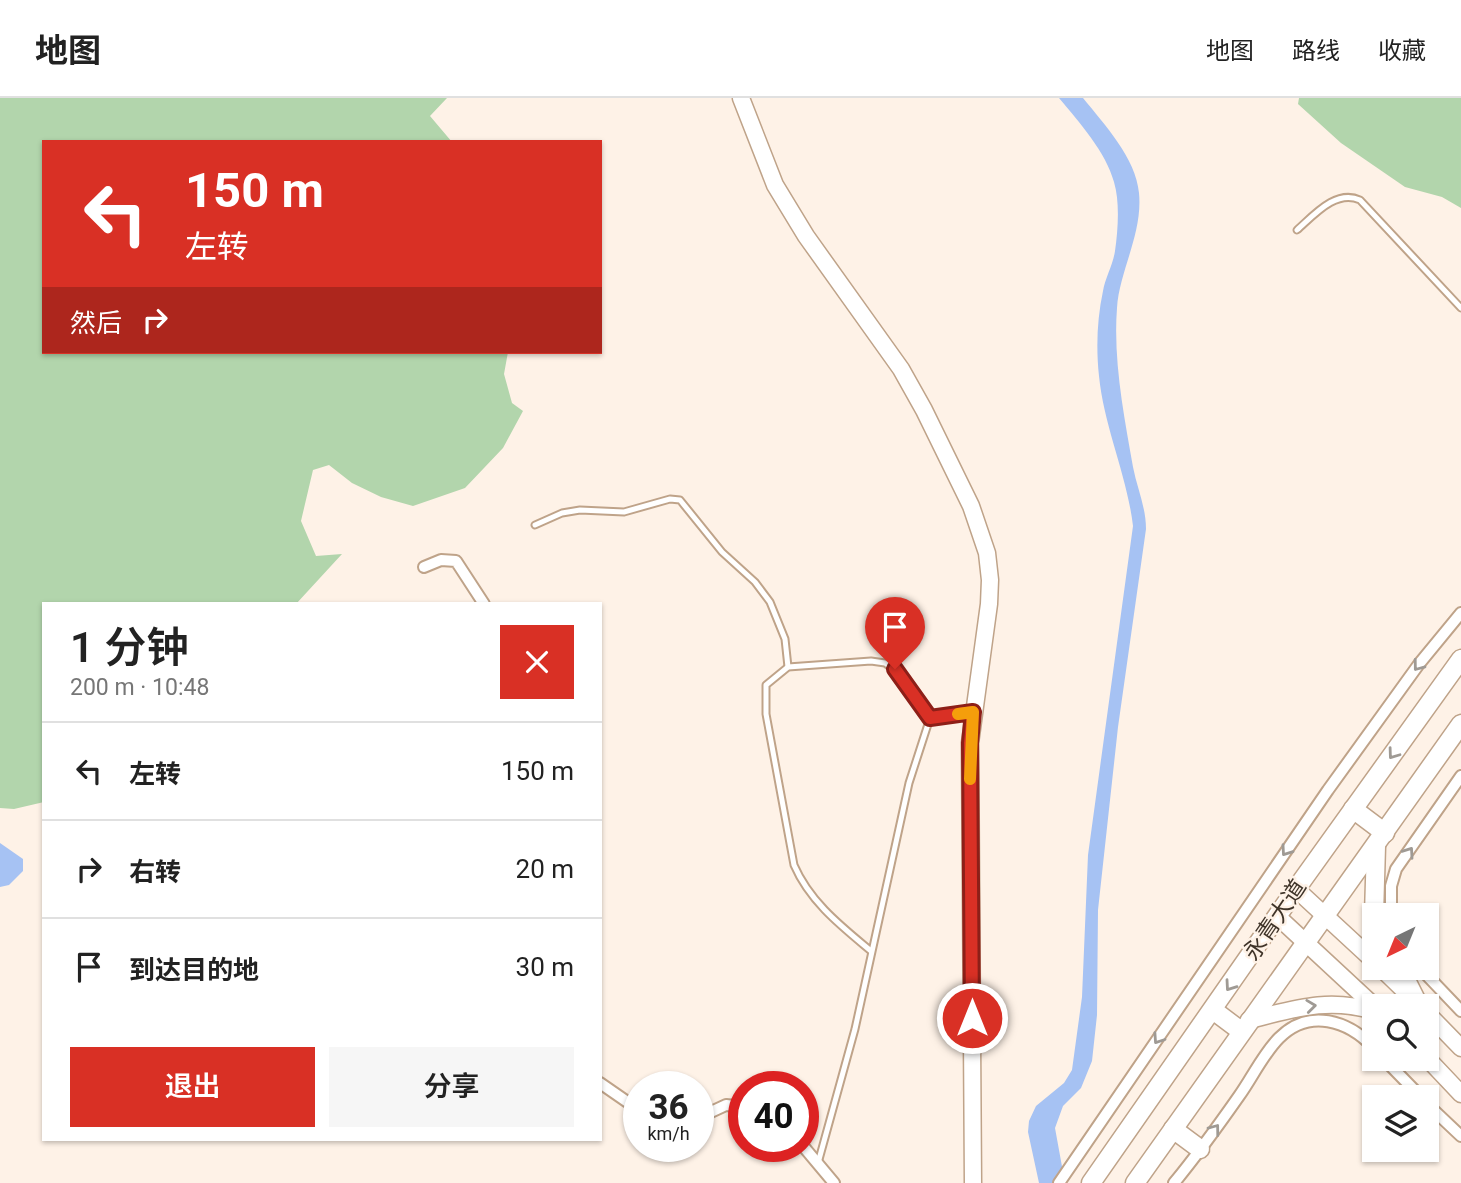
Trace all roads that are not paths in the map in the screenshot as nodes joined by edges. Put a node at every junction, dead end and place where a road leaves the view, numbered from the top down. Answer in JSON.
{"nodes":[{"id":1,"x":741,"y":98,"type":"edge"},
{"id":2,"x":1297,"y":230,"type":"dead end"},
{"id":3,"x":1461,"y":308,"type":"edge"},
{"id":4,"x":535,"y":525,"type":"dead end"},
{"id":5,"x":424,"y":567,"type":"dead end"},
{"id":6,"x":483,"y":602,"type":"edge"},
{"id":7,"x":1461,"y":612,"type":"edge"},
{"id":8,"x":1461,"y":659,"type":"edge"},
{"id":9,"x":788,"y":667,"type":"junction"},
{"id":10,"x":973,"y":712,"type":"junction"},
{"id":11,"x":930,"y":718,"type":"junction"},
{"id":12,"x":1461,"y":724,"type":"edge"},
{"id":13,"x":1461,"y":776,"type":"edge"},
{"id":14,"x":1353,"y":809,"type":"junction"},
{"id":15,"x":1380,"y":839,"type":"junction"},
{"id":16,"x":1296,"y":889,"type":"junction"},
{"id":17,"x":1375,"y":903,"type":"edge"},
{"id":18,"x":1391,"y":903,"type":"edge"},
{"id":19,"x":1278,"y":916,"type":"junction"},
{"id":20,"x":1327,"y":916,"type":"junction"},
{"id":21,"x":1308,"y":942,"type":"junction"},
{"id":22,"x":1362,"y":950,"type":"edge"},
{"id":23,"x":872,"y":951,"type":"junction"},
{"id":24,"x":1394,"y":980,"type":"edge"},
{"id":25,"x":1431,"y":980,"type":"edge"},
{"id":26,"x":1408,"y":994,"type":"edge"},
{"id":27,"x":1362,"y":997,"type":"edge"},
{"id":28,"x":1362,"y":1007,"type":"edge"},
{"id":29,"x":1213,"y":1010,"type":"junction"},
{"id":30,"x":1461,"y":1011,"type":"edge"},
{"id":31,"x":1439,"y":1025,"type":"edge"},
{"id":32,"x":1245,"y":1026,"type":"junction"},
{"id":33,"x":1362,"y":1037,"type":"edge"},
{"id":34,"x":1461,"y":1048,"type":"edge"},
{"id":35,"x":1395,"y":1071,"type":"edge"},
{"id":36,"x":1439,"y":1071,"type":"edge"},
{"id":37,"x":602,"y":1084,"type":"edge"},
{"id":38,"x":1409,"y":1085,"type":"edge"},
{"id":39,"x":1461,"y":1094,"type":"edge"},
{"id":40,"x":623,"y":1099,"type":"edge"},
{"id":41,"x":1439,"y":1115,"type":"edge"},
{"id":42,"x":1173,"y":1129,"type":"junction"},
{"id":43,"x":1461,"y":1136,"type":"edge"},
{"id":44,"x":1200,"y":1149,"type":"junction"},
{"id":45,"x":818,"y":1163,"type":"joint"},
{"id":46,"x":834,"y":1183,"type":"edge"},
{"id":47,"x":973,"y":1183,"type":"edge"},
{"id":48,"x":1059,"y":1183,"type":"edge"},
{"id":49,"x":1091,"y":1183,"type":"edge"},
{"id":50,"x":1135,"y":1183,"type":"edge"},
{"id":51,"x":1174,"y":1183,"type":"edge"}],
"edges":[{"from":1,"to":10,"type":"street"},
{"from":2,"to":3,"type":"lane"},
{"from":4,"to":9,"type":"lane"},
{"from":5,"to":6,"type":"street"},
{"from":7,"to":48,"type":"street","one_way":true},
{"from":8,"to":14,"type":"main road","name":"永青大道","one_way":true},
{"from":9,"to":11,"type":"lane"},
{"from":9,"to":23,"type":"lane"},
{"from":10,"to":11,"type":"lane"},
{"from":10,"to":47,"type":"street"},
{"from":11,"to":23,"type":"lane"},
{"from":12,"to":15,"type":"main road","name":"永青大道"},
{"from":18,"to":13,"type":"street","one_way":true},
{"from":14,"to":15,"type":"main road"},
{"from":14,"to":16,"type":"main road","name":"永青大道"},
{"from":15,"to":17,"type":"main road"},
{"from":15,"to":20,"type":"main road","name":"永青大道"},
{"from":16,"to":19,"type":"main road","name":"永青大道"},
{"from":16,"to":20,"type":"street"},
{"from":19,"to":21,"type":"street"},
{"from":19,"to":29,"type":"main road","name":"永青大道","one_way":true},
{"from":20,"to":21,"type":"main road","name":"永青大道"},
{"from":20,"to":22,"type":"street"},
{"from":21,"to":27,"type":"street"},
{"from":21,"to":32,"type":"main road","name":"永青大道"},
{"from":23,"to":45,"type":"lane"},
{"from":24,"to":26,"type":"street"},
{"from":25,"to":30,"type":"street"},
{"from":32,"to":28,"type":"street","one_way":true},
{"from":29,"to":32,"type":"main road"},
{"from":29,"to":49,"type":"main road","name":"永青大道"},
{"from":31,"to":34,"type":"street"},
{"from":32,"to":42,"type":"main road","name":"永青大道"},
{"from":44,"to":33,"type":"street","one_way":true},
{"from":35,"to":38,"type":"street"},
{"from":36,"to":39,"type":"street"},
{"from":37,"to":40,"type":"street"},
{"from":41,"to":43,"type":"street"},
{"from":42,"to":44,"type":"main road"},
{"from":42,"to":50,"type":"main road","name":"永青大道"},
{"from":44,"to":51,"type":"street"},
{"from":45,"to":46,"type":"street"}]}
